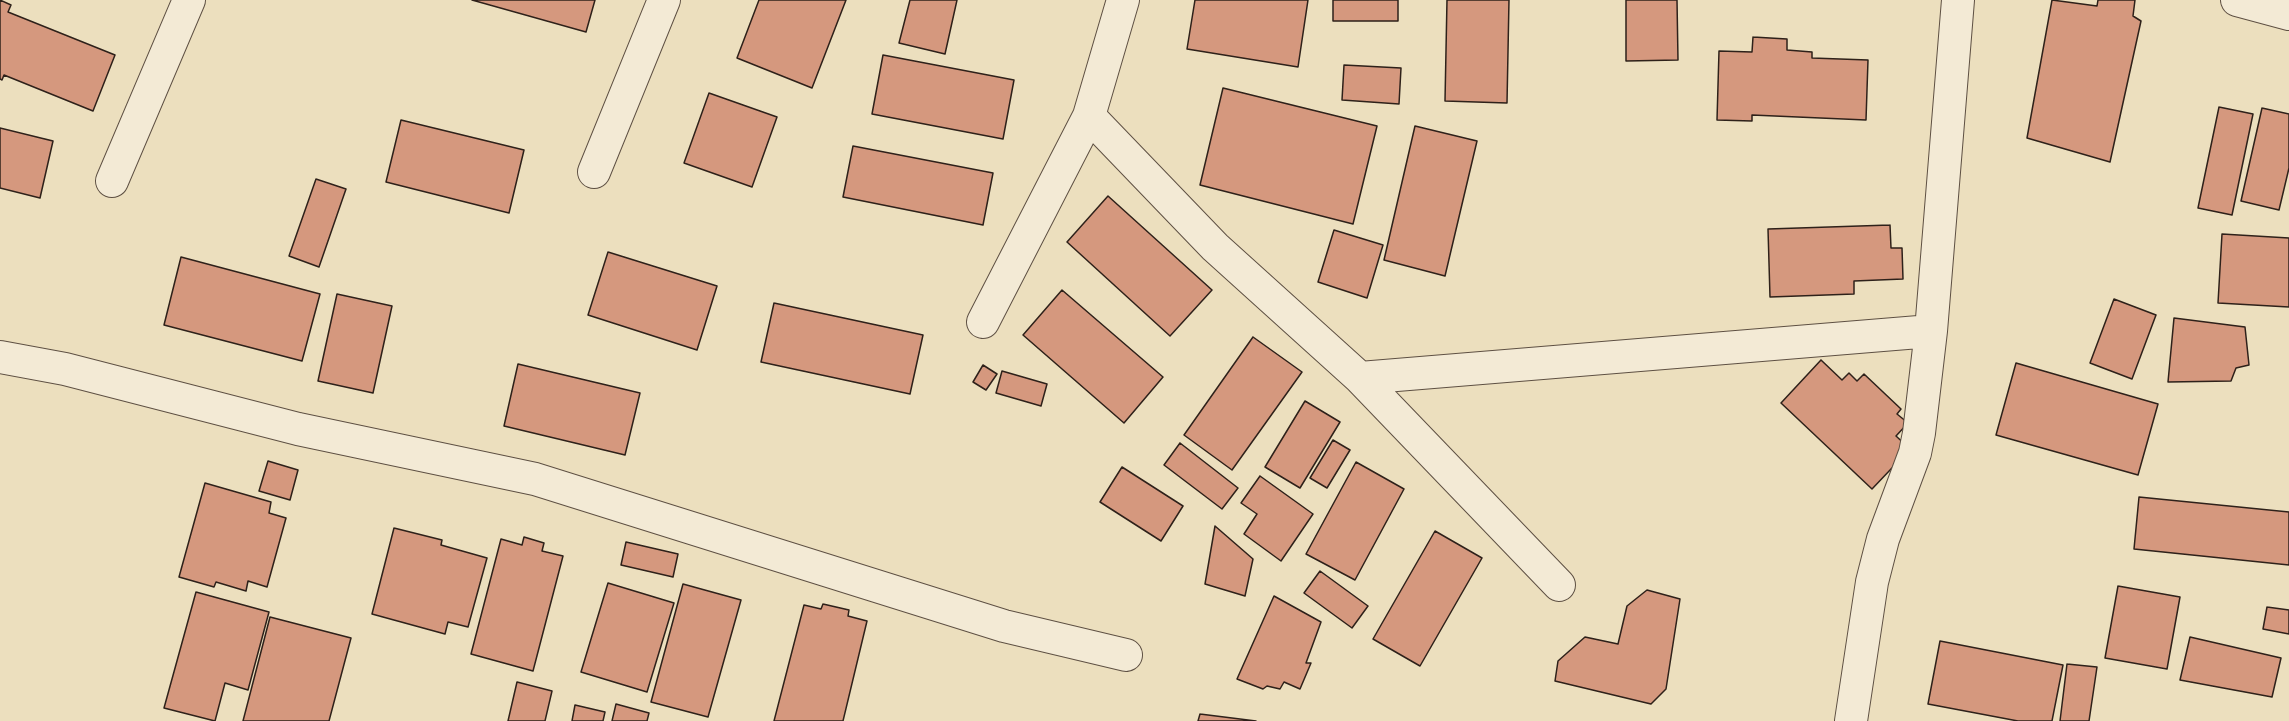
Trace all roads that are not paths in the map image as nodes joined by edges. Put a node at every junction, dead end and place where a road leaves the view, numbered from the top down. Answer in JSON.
{"nodes":[{"id":1,"x":189,"y":0,"type":"edge"},
{"id":2,"x":664,"y":0,"type":"edge"},
{"id":3,"x":1123,"y":0,"type":"edge"},
{"id":4,"x":1958,"y":0,"type":"edge"},
{"id":5,"x":2236,"y":0,"type":"edge"},
{"id":6,"x":2289,"y":14,"type":"edge"},
{"id":7,"x":1089,"y":117,"type":"junction"},
{"id":8,"x":594,"y":172,"type":"dead end"},
{"id":9,"x":112,"y":181,"type":"dead end"},
{"id":10,"x":983,"y":321,"type":"dead end"},
{"id":11,"x":1931,"y":331,"type":"junction"},
{"id":12,"x":0,"y":357,"type":"edge"},
{"id":13,"x":1360,"y":378,"type":"junction"},
{"id":14,"x":1559,"y":585,"type":"dead end"},
{"id":15,"x":1126,"y":655,"type":"dead end"},
{"id":16,"x":1851,"y":721,"type":"edge"}],
"edges":[{"from":1,"to":9,"type":"street"},
{"from":2,"to":8,"type":"street"},
{"from":3,"to":7,"type":"street"},
{"from":4,"to":11,"type":"street"},
{"from":5,"to":6,"type":"street"},
{"from":7,"to":10,"type":"street"},
{"from":7,"to":13,"type":"street"},
{"from":11,"to":13,"type":"street"},
{"from":11,"to":16,"type":"street"},
{"from":12,"to":15,"type":"street"},
{"from":13,"to":14,"type":"street"}]}
